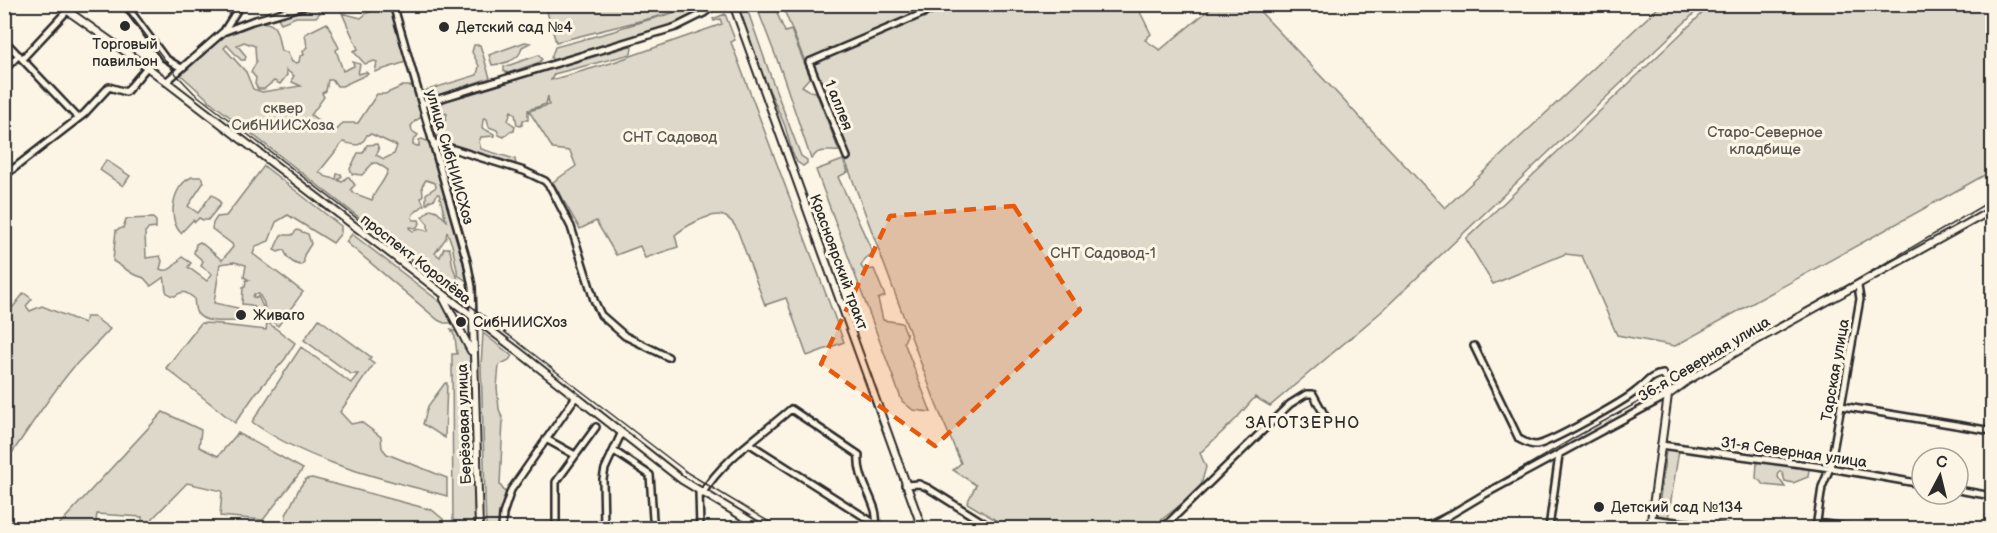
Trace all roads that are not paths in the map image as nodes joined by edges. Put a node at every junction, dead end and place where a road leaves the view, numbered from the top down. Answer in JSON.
{"nodes":[{"id":1,"x":58,"y":4,"type":"edge"},
{"id":2,"x":125,"y":4,"type":"edge"},
{"id":3,"x":241,"y":4,"type":"edge"},
{"id":4,"x":311,"y":4,"type":"edge"},
{"id":5,"x":393,"y":4,"type":"edge"},
{"id":6,"x":716,"y":4,"type":"edge"},
{"id":7,"x":733,"y":4,"type":"edge"},
{"id":8,"x":945,"y":4,"type":"edge"},
{"id":9,"x":67,"y":11,"type":"junction"},
{"id":10,"x":223,"y":32,"type":"junction"},
{"id":11,"x":4,"y":40,"type":"edge"},
{"id":12,"x":20,"y":57,"type":"junction"},
{"id":13,"x":147,"y":67,"type":"junction"},
{"id":14,"x":181,"y":68,"type":"junction"},
{"id":15,"x":4,"y":70,"type":"edge"},
{"id":16,"x":166,"y":82,"type":"junction"},
{"id":17,"x":422,"y":104,"type":"junction"},
{"id":18,"x":78,"y":118,"type":"junction"},
{"id":19,"x":434,"y":143,"type":"junction"},
{"id":20,"x":847,"y":157,"type":"dead end"},
{"id":21,"x":4,"y":176,"type":"edge"},
{"id":22,"x":1992,"y":210,"type":"edge"},
{"id":23,"x":1858,"y":286,"type":"junction"},
{"id":24,"x":441,"y":293,"type":"junction"},
{"id":25,"x":473,"y":318,"type":"junction"},
{"id":26,"x":1474,"y":346,"type":"dead end"},
{"id":27,"x":473,"y":355,"type":"junction"},
{"id":28,"x":668,"y":357,"type":"dead end"},
{"id":29,"x":1668,"y":395,"type":"junction"},
{"id":30,"x":575,"y":398,"type":"junction"},
{"id":31,"x":1841,"y":406,"type":"junction"},
{"id":32,"x":1325,"y":416,"type":"dead end"},
{"id":33,"x":596,"y":427,"type":"dead end"},
{"id":34,"x":1992,"y":431,"type":"edge"},
{"id":35,"x":621,"y":434,"type":"junction"},
{"id":36,"x":546,"y":439,"type":"junction"},
{"id":37,"x":750,"y":444,"type":"junction"},
{"id":38,"x":1661,"y":445,"type":"junction"},
{"id":39,"x":614,"y":451,"type":"junction"},
{"id":40,"x":1559,"y":455,"type":"junction"},
{"id":41,"x":575,"y":456,"type":"junction"},
{"id":42,"x":1830,"y":468,"type":"junction"},
{"id":43,"x":1910,"y":482,"type":"edge"},
{"id":44,"x":905,"y":485,"type":"junction"},
{"id":45,"x":1970,"y":492,"type":"edge"},
{"id":46,"x":700,"y":493,"type":"junction"},
{"id":47,"x":1992,"y":496,"type":"edge"},
{"id":48,"x":1652,"y":519,"type":"junction"},
{"id":49,"x":749,"y":525,"type":"edge"},
{"id":50,"x":878,"y":526,"type":"edge"},
{"id":51,"x":1687,"y":526,"type":"edge"},
{"id":52,"x":1816,"y":526,"type":"edge"},
{"id":53,"x":479,"y":528,"type":"edge"},
{"id":54,"x":502,"y":528,"type":"edge"},
{"id":55,"x":556,"y":528,"type":"edge"},
{"id":56,"x":604,"y":528,"type":"edge"},
{"id":57,"x":656,"y":528,"type":"edge"},
{"id":58,"x":700,"y":528,"type":"edge"},
{"id":59,"x":762,"y":528,"type":"edge"},
{"id":60,"x":922,"y":528,"type":"edge"},
{"id":61,"x":992,"y":528,"type":"edge"},
{"id":62,"x":1163,"y":528,"type":"edge"},
{"id":63,"x":1428,"y":528,"type":"edge"},
{"id":64,"x":1549,"y":528,"type":"edge"},
{"id":65,"x":1650,"y":528,"type":"edge"},
{"id":66,"x":1724,"y":528,"type":"edge"},
{"id":67,"x":1852,"y":528,"type":"edge"}],
"edges":[{"from":1,"to":9,"type":"main road","name":"проспект Королёва"},
{"from":2,"to":14,"type":"street"},
{"from":3,"to":10,"type":"street"},
{"from":4,"to":10,"type":"street"},
{"from":5,"to":17,"type":"street","name":"улица СибНИИСХоз"},
{"from":6,"to":17,"type":"street"},
{"from":7,"to":44,"type":"main road","name":"Красноярский тракт"},
{"from":8,"to":20,"type":"street","name":"1 аллея"},
{"from":9,"to":12,"type":"street"},
{"from":9,"to":13,"type":"main road","name":"проспект Королёва"},
{"from":10,"to":14,"type":"street"},
{"from":11,"to":12,"type":"street"},
{"from":12,"to":15,"type":"street"},
{"from":12,"to":18,"type":"street"},
{"from":13,"to":16,"type":"main road","name":"проспект Королёва"},
{"from":13,"to":18,"type":"street"},
{"from":14,"to":16,"type":"street"},
{"from":16,"to":24,"type":"main road","name":"проспект Королёва"},
{"from":17,"to":19,"type":"street","name":"улица СибНИИСХоз"},
{"from":18,"to":21,"type":"street"},
{"from":19,"to":25,"type":"street","name":"улица СибНИИСХоз"},
{"from":19,"to":28,"type":"street"},
{"from":22,"to":23,"type":"main road","name":"36-я Северная улица"},
{"from":23,"to":29,"type":"main road","name":"36-я Северная улица"},
{"from":23,"to":31,"type":"street","name":"Тарская улица"},
{"from":24,"to":25,"type":"main road","name":"проспект Королёва"},
{"from":24,"to":27,"type":"main road"},
{"from":25,"to":27,"type":"main road","name":"Берёзовая улица"},
{"from":25,"to":30,"type":"main road","name":"проспект Королёва"},
{"from":26,"to":29,"type":"street"},
{"from":27,"to":53,"type":"main road","name":"Берёзовая улица"},
{"from":29,"to":38,"type":"main road"},
{"from":29,"to":40,"type":"street","name":"36-я Северная улица"},
{"from":30,"to":35,"type":"main road","name":"проспект Королёва"},
{"from":30,"to":36,"type":"street"},
{"from":31,"to":34,"type":"street"},
{"from":31,"to":42,"type":"street","name":"Тарская улица"},
{"from":32,"to":62,"type":"street"},
{"from":33,"to":41,"type":"street"},
{"from":35,"to":39,"type":"street"},
{"from":35,"to":46,"type":"main road","name":"проспект Королёва"},
{"from":36,"to":41,"type":"street"},
{"from":36,"to":54,"type":"street"},
{"from":37,"to":46,"type":"street"},
{"from":37,"to":50,"type":"street"},
{"from":37,"to":50,"type":"street"},
{"from":38,"to":42,"type":"street","name":"31-я Северная улица"},
{"from":38,"to":48,"type":"main road"},
{"from":39,"to":56,"type":"street"},
{"from":39,"to":57,"type":"street"},
{"from":40,"to":63,"type":"street","name":"36-я Северная улица"},
{"from":40,"to":64,"type":"street"},
{"from":41,"to":55,"type":"street"},
{"from":42,"to":43,"type":"street","name":"31-я Северная улица"},
{"from":42,"to":52,"type":"street","name":"Тарская улица"},
{"from":44,"to":60,"type":"main road","name":"Красноярский тракт"},
{"from":44,"to":61,"type":"street"},
{"from":45,"to":47,"type":"street"},
{"from":46,"to":49,"type":"main road","name":"проспект Королёва"},
{"from":46,"to":58,"type":"street"},
{"from":48,"to":51,"type":"street"},
{"from":48,"to":65,"type":"main road"},
{"from":49,"to":59,"type":"main road","name":"проспект Королёва"},
{"from":51,"to":66,"type":"street"},
{"from":52,"to":67,"type":"street"}]}
